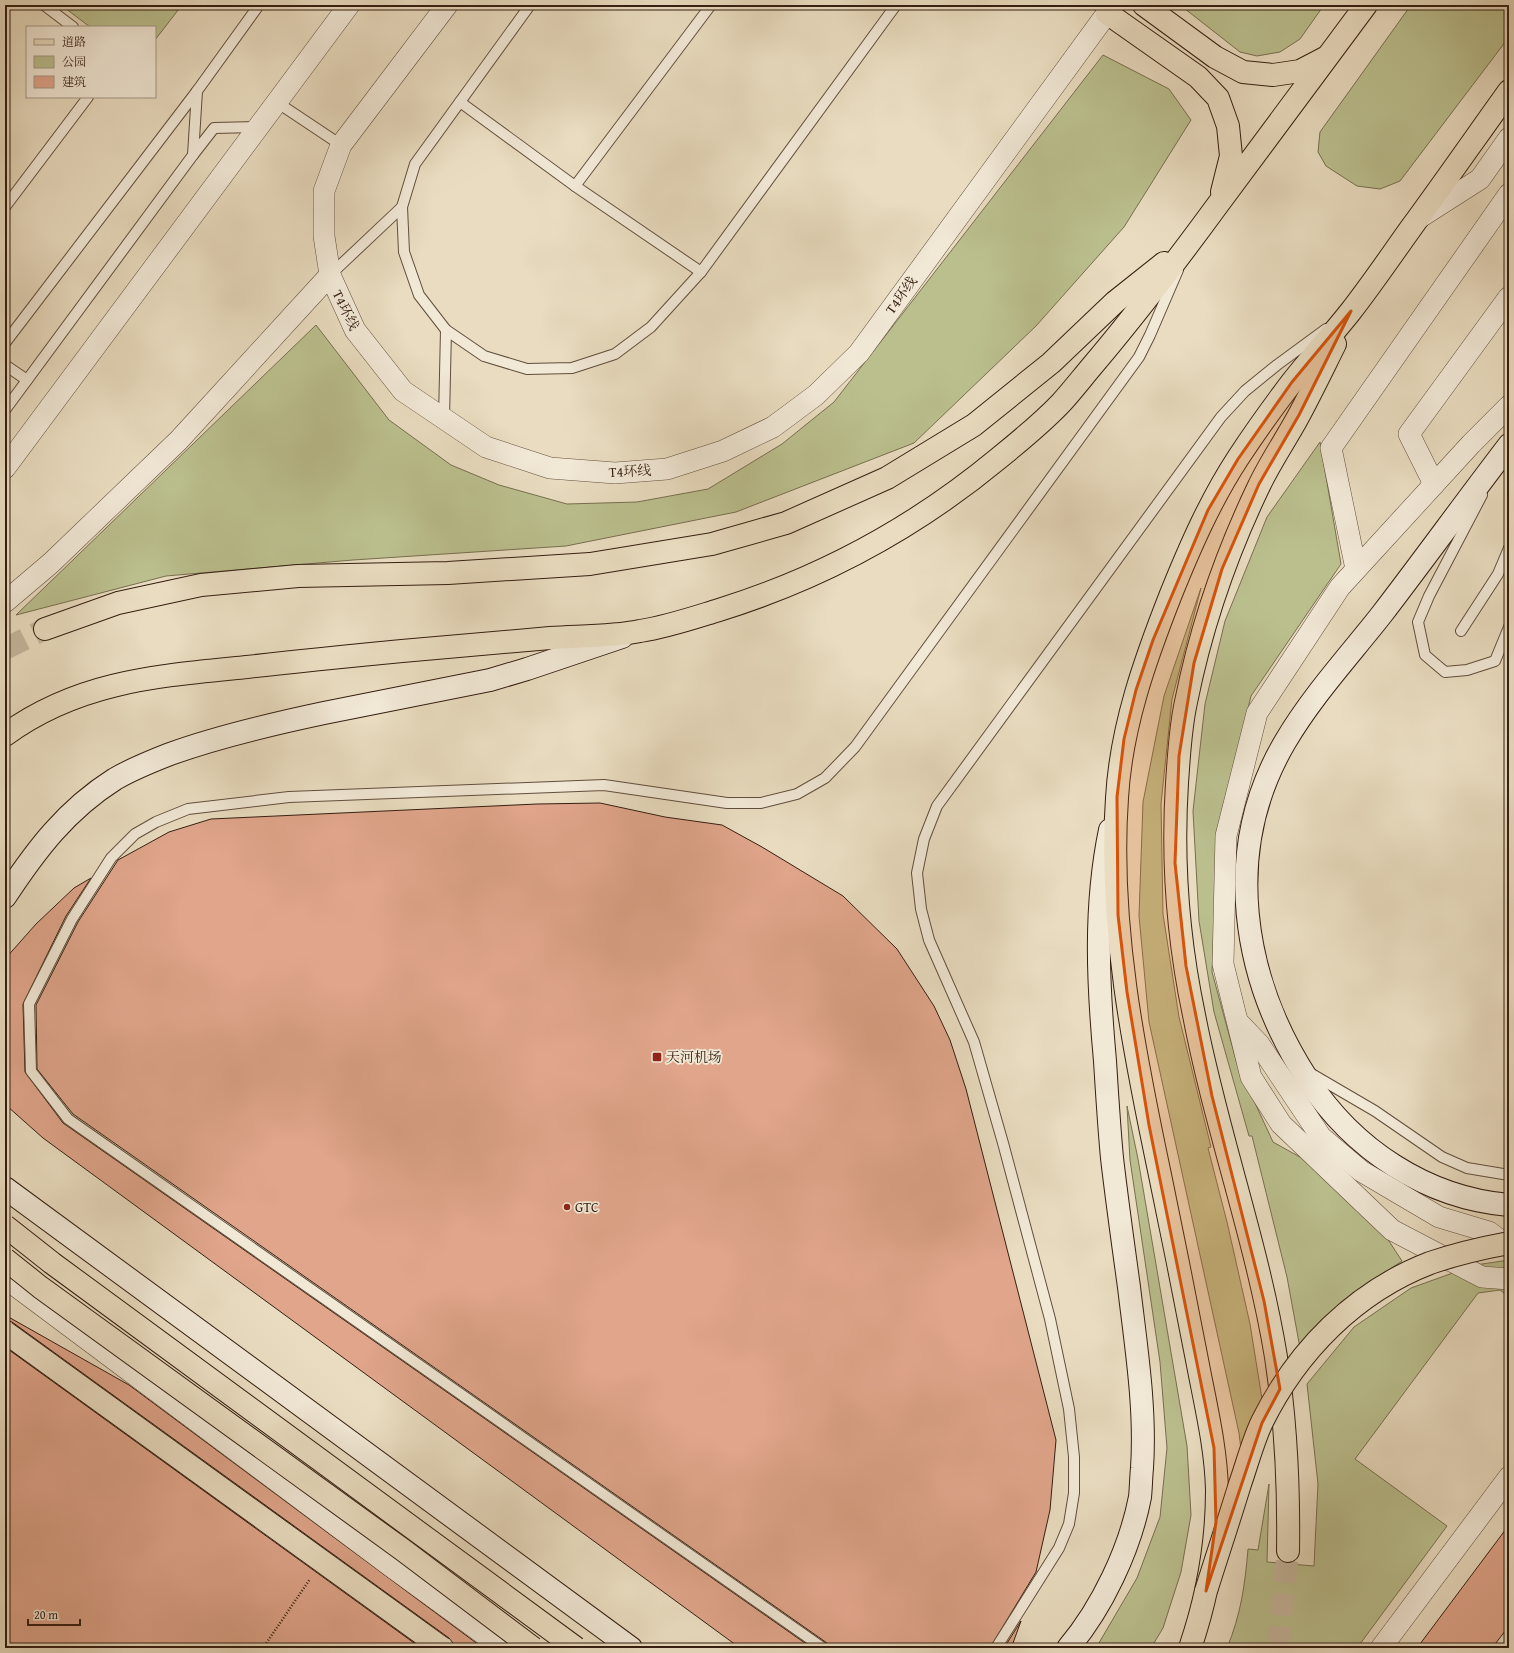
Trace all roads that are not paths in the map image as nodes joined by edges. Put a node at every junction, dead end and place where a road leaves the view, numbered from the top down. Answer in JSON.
{"nodes":[{"id":1,"x":44,"y":5,"type":"edge"},
{"id":2,"x":259,"y":5,"type":"edge"},
{"id":3,"x":349,"y":5,"type":"edge"},
{"id":4,"x":447,"y":5,"type":"edge"},
{"id":5,"x":530,"y":5,"type":"edge"},
{"id":6,"x":711,"y":5,"type":"edge"},
{"id":7,"x":896,"y":5,"type":"edge"},
{"id":8,"x":1144,"y":5,"type":"edge"},
{"id":9,"x":1366,"y":5,"type":"edge"},
{"id":10,"x":1108,"y":8,"type":"edge"},
{"id":11,"x":73,"y":26,"type":"edge"},
{"id":12,"x":1328,"y":57,"type":"junction"},
{"id":13,"x":197,"y":91,"type":"junction"},
{"id":14,"x":1509,"y":91,"type":"edge"},
{"id":15,"x":87,"y":98,"type":"edge"},
{"id":16,"x":460,"y":102,"type":"junction"},
{"id":17,"x":278,"y":103,"type":"junction"},
{"id":18,"x":260,"y":127,"type":"junction"},
{"id":19,"x":1509,"y":138,"type":"edge"},
{"id":20,"x":342,"y":145,"type":"junction"},
{"id":21,"x":193,"y":155,"type":"junction"},
{"id":22,"x":575,"y":186,"type":"junction"},
{"id":23,"x":1509,"y":194,"type":"edge"},
{"id":24,"x":1219,"y":203,"type":"junction"},
{"id":25,"x":5,"y":207,"type":"edge"},
{"id":26,"x":402,"y":207,"type":"junction"},
{"id":27,"x":1417,"y":220,"type":"junction"},
{"id":28,"x":1190,"y":243,"type":"junction"},
{"id":29,"x":701,"y":272,"type":"junction"},
{"id":30,"x":330,"y":275,"type":"junction"},
{"id":31,"x":1509,"y":297,"type":"edge"},
{"id":32,"x":1351,"y":311,"type":"junction"},
{"id":33,"x":446,"y":330,"type":"junction"},
{"id":34,"x":5,"y":343,"type":"edge"},
{"id":35,"x":5,"y":365,"type":"edge"},
{"id":36,"x":27,"y":380,"type":"junction"},
{"id":37,"x":1509,"y":406,"type":"edge"},
{"id":38,"x":5,"y":410,"type":"edge"},
{"id":39,"x":444,"y":419,"type":"junction"},
{"id":40,"x":1509,"y":445,"type":"edge"},
{"id":41,"x":1492,"y":467,"type":"junction"},
{"id":42,"x":5,"y":468,"type":"edge"},
{"id":43,"x":1434,"y":484,"type":"junction"},
{"id":44,"x":1509,"y":548,"type":"edge"},
{"id":45,"x":1356,"y":569,"type":"junction"},
{"id":46,"x":5,"y":602,"type":"edge"},
{"id":47,"x":1509,"y":627,"type":"edge"},
{"id":48,"x":45,"y":629,"type":"tunnel mouth"},
{"id":49,"x":1461,"y":631,"type":"dead end"},
{"id":50,"x":638,"y":632,"type":"junction"},
{"id":51,"x":5,"y":735,"type":"edge"},
{"id":52,"x":1117,"y":797,"type":"junction"},
{"id":53,"x":5,"y":897,"type":"edge"},
{"id":54,"x":1237,"y":1022,"type":"junction"},
{"id":55,"x":1299,"y":1067,"type":"junction"},
{"id":56,"x":1509,"y":1176,"type":"edge"},
{"id":57,"x":5,"y":1188,"type":"edge"},
{"id":58,"x":1509,"y":1205,"type":"edge"},
{"id":59,"x":5,"y":1226,"type":"edge"},
{"id":60,"x":1509,"y":1243,"type":"edge"},
{"id":61,"x":1509,"y":1247,"type":"edge"},
{"id":62,"x":5,"y":1259,"type":"edge"},
{"id":63,"x":5,"y":1278,"type":"edge"},
{"id":64,"x":1509,"y":1279,"type":"edge"},
{"id":65,"x":5,"y":1332,"type":"edge"},
{"id":66,"x":1509,"y":1477,"type":"edge"},
{"id":67,"x":1288,"y":1552,"type":"tunnel mouth"},
{"id":68,"x":1206,"y":1591,"type":"junction"},
{"id":69,"x":442,"y":1648,"type":"edge"},
{"id":70,"x":503,"y":1648,"type":"edge"},
{"id":71,"x":534,"y":1648,"type":"edge"},
{"id":72,"x":576,"y":1648,"type":"edge"},
{"id":73,"x":631,"y":1648,"type":"edge"},
{"id":74,"x":823,"y":1648,"type":"edge"},
{"id":75,"x":996,"y":1648,"type":"edge"},
{"id":76,"x":1068,"y":1648,"type":"edge"},
{"id":77,"x":1190,"y":1648,"type":"edge"},
{"id":78,"x":1381,"y":1648,"type":"edge"}],
"edges":[{"from":1,"to":11,"type":"lane"},
{"from":2,"to":13,"type":"lane"},
{"from":3,"to":17,"type":"street"},
{"from":4,"to":20,"type":"street","name":"T4环线"},
{"from":5,"to":16,"type":"lane"},
{"from":6,"to":22,"type":"lane"},
{"from":7,"to":29,"type":"lane"},
{"from":8,"to":12,"type":"main road"},
{"from":9,"to":12,"type":"main road"},
{"from":10,"to":24,"type":"main road"},
{"from":10,"to":39,"type":"street","name":"T4环线"},
{"from":12,"to":24,"type":"main road"},
{"from":13,"to":21,"type":"lane"},
{"from":13,"to":34,"type":"lane"},
{"from":14,"to":27,"type":"main road"},
{"from":15,"to":25,"type":"lane"},
{"from":16,"to":22,"type":"lane"},
{"from":16,"to":26,"type":"lane"},
{"from":17,"to":18,"type":"street"},
{"from":17,"to":20,"type":"lane"},
{"from":18,"to":21,"type":"lane"},
{"from":18,"to":42,"type":"street"},
{"from":19,"to":27,"type":"street"},
{"from":20,"to":30,"type":"street","name":"T4环线"},
{"from":21,"to":36,"type":"lane"},
{"from":22,"to":29,"type":"lane"},
{"from":23,"to":45,"type":"street"},
{"from":24,"to":28,"type":"main road"},
{"from":26,"to":30,"type":"lane"},
{"from":26,"to":33,"type":"lane"},
{"from":27,"to":32,"type":"main road"},
{"from":28,"to":48,"type":"main road"},
{"from":28,"to":50,"type":"main road"},
{"from":28,"to":74,"type":"lane"},
{"from":29,"to":33,"type":"lane"},
{"from":30,"to":39,"type":"street","name":"T4环线"},
{"from":30,"to":46,"type":"street"},
{"from":31,"to":43,"type":"street"},
{"from":32,"to":52,"type":"main road"},
{"from":32,"to":67,"type":"main road"},
{"from":32,"to":75,"type":"lane"},
{"from":33,"to":39,"type":"lane"},
{"from":35,"to":36,"type":"lane"},
{"from":36,"to":38,"type":"lane"},
{"from":37,"to":43,"type":"street"},
{"from":40,"to":41,"type":"main road"},
{"from":41,"to":47,"type":"lane"},
{"from":41,"to":55,"type":"main road"},
{"from":43,"to":45,"type":"street"},
{"from":44,"to":49,"type":"lane"},
{"from":45,"to":54,"type":"street"},
{"from":50,"to":51,"type":"main road"},
{"from":50,"to":53,"type":"main road"},
{"from":52,"to":68,"type":"main road","bridge":true},
{"from":52,"to":76,"type":"main road"},
{"from":54,"to":61,"type":"street"},
{"from":54,"to":64,"type":"street"},
{"from":55,"to":56,"type":"lane"},
{"from":55,"to":58,"type":"main road"},
{"from":57,"to":73,"type":"main road"},
{"from":59,"to":72,"type":"main road","bridge":true},
{"from":60,"to":68,"type":"main road","bridge":true},
{"from":62,"to":71,"type":"main road","bridge":true},
{"from":63,"to":70,"type":"street"},
{"from":65,"to":69,"type":"main road","bridge":true},
{"from":66,"to":78,"type":"street"},
{"from":68,"to":77,"type":"main road"}]}
